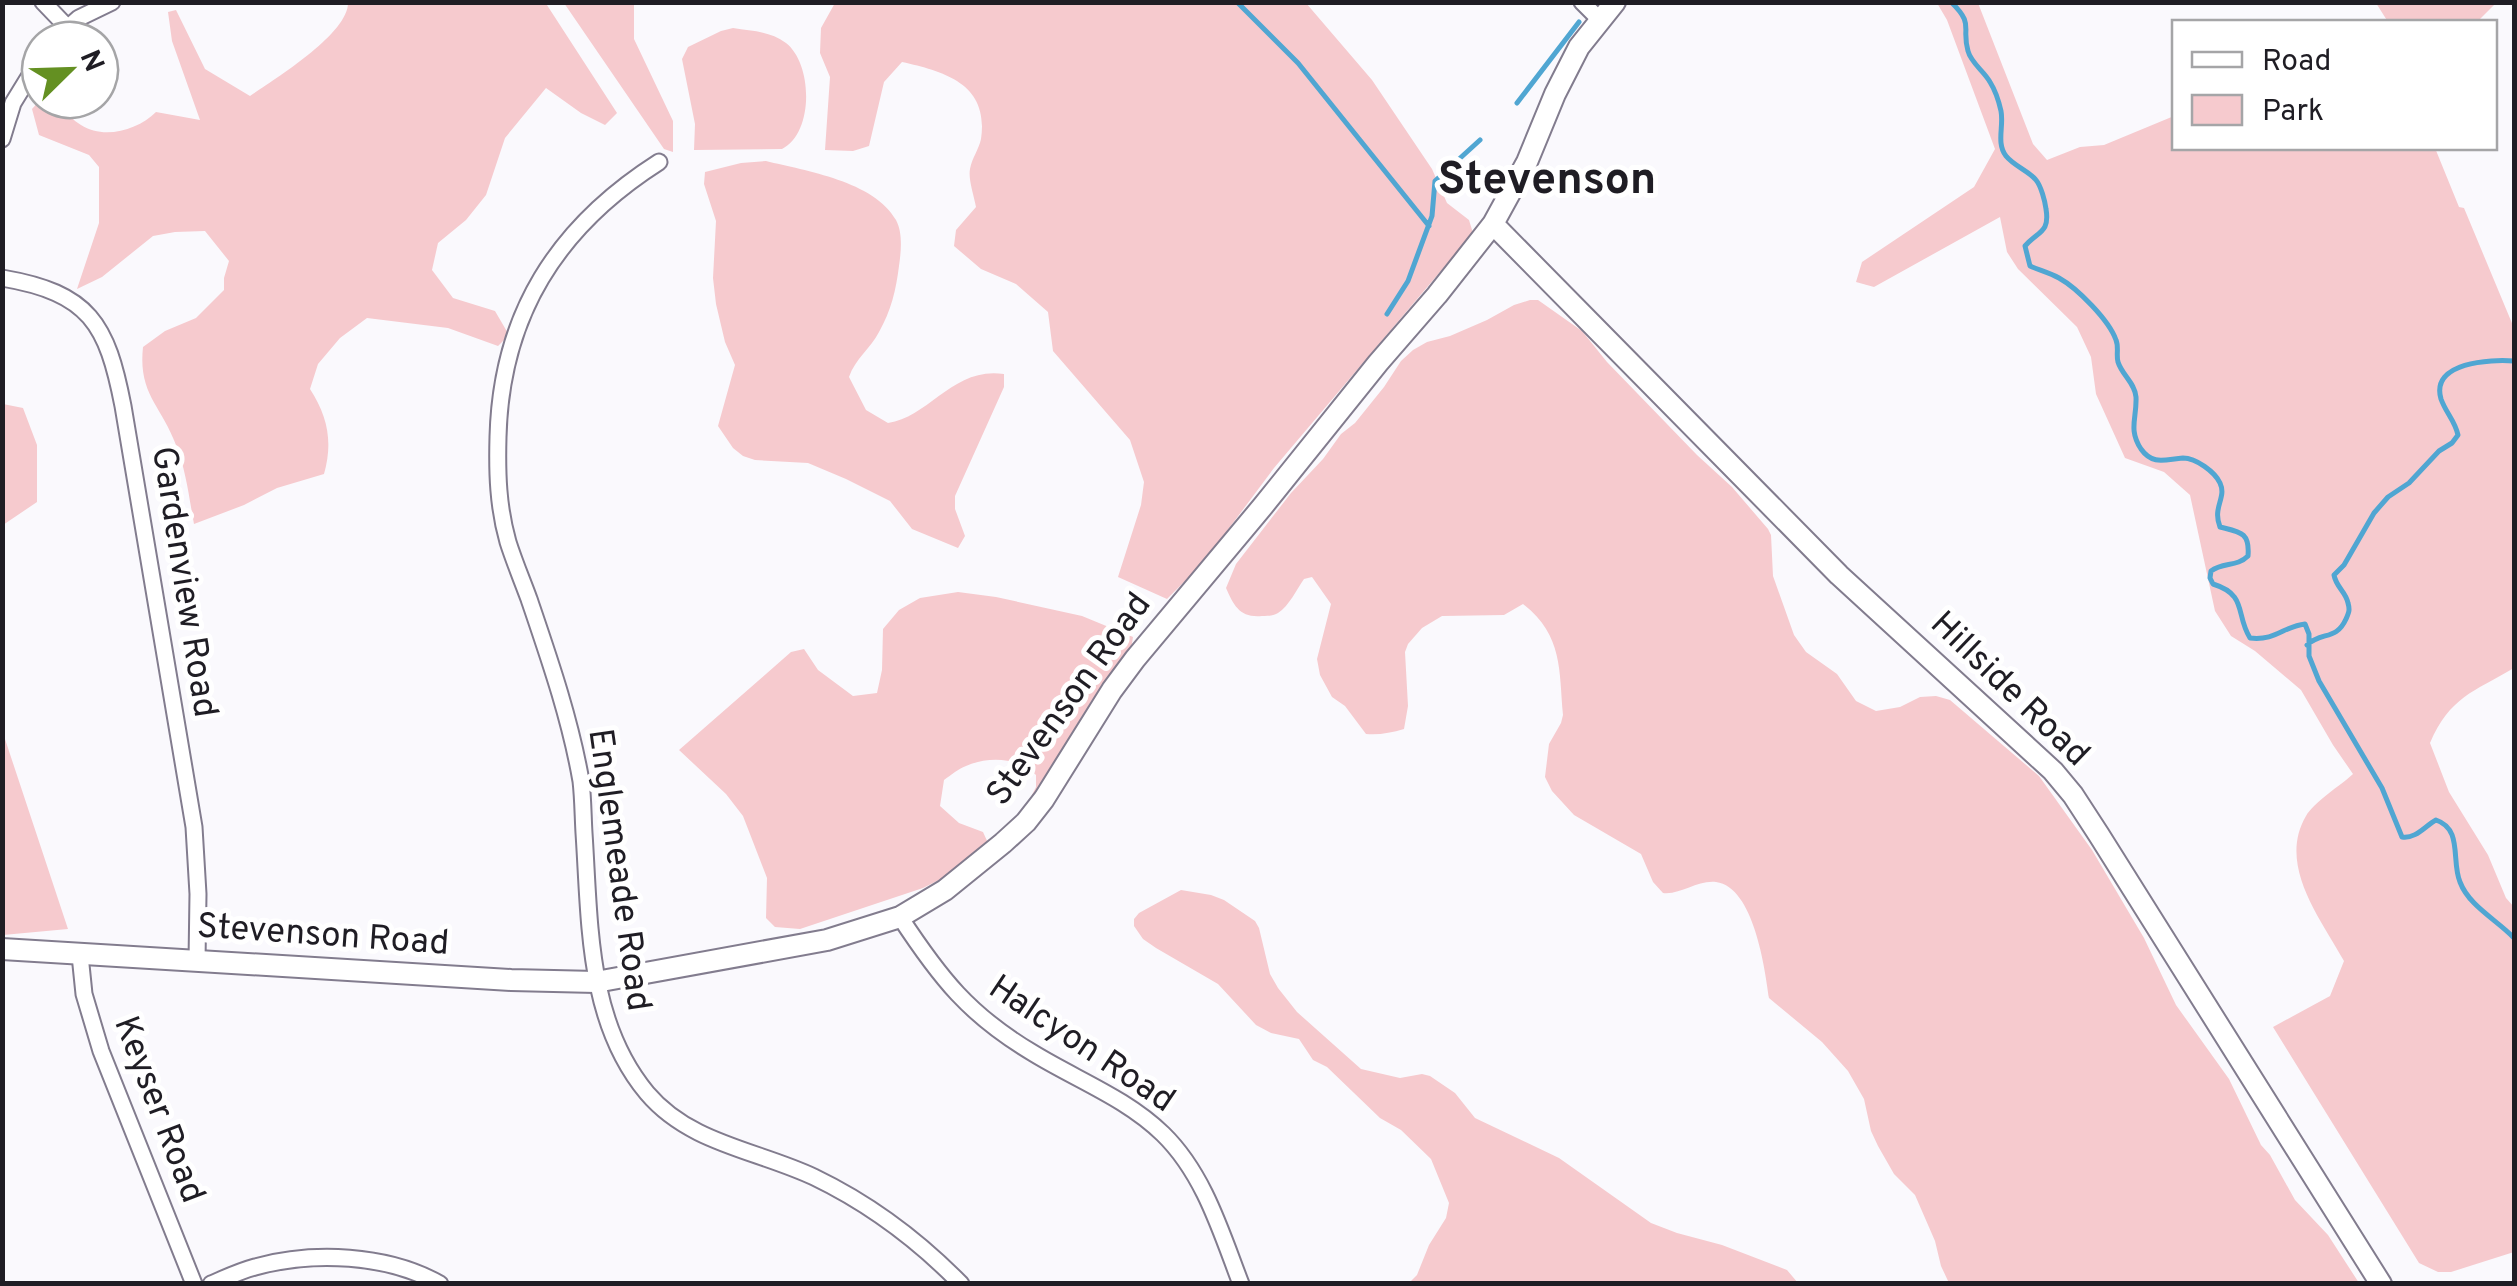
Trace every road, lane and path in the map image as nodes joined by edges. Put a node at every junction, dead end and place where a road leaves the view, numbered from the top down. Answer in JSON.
{"nodes":[{"id":1,"x":112,"y":2,"type":"edge"},
{"id":2,"x":1582,"y":2,"type":"edge"},
{"id":3,"x":1615,"y":2,"type":"edge"},
{"id":4,"x":76,"y":20,"type":"edge"},
{"id":5,"x":1600,"y":20,"type":"junction"},
{"id":6,"x":20,"y":93,"type":"edge"},
{"id":7,"x":2,"y":139,"type":"edge"},
{"id":8,"x":659,"y":162,"type":"dead end"},
{"id":9,"x":1493,"y":224,"type":"junction"},
{"id":10,"x":2,"y":278,"type":"edge"},
{"id":11,"x":900,"y":917,"type":"junction"},
{"id":12,"x":2,"y":949,"type":"edge"},
{"id":13,"x":80,"y":955,"type":"junction"},
{"id":14,"x":198,"y":961,"type":"junction"},
{"id":15,"x":596,"y":982,"type":"junction"},
{"id":16,"x":194,"y":1284,"type":"edge"},
{"id":17,"x":211,"y":1284,"type":"edge"},
{"id":18,"x":440,"y":1284,"type":"edge"},
{"id":19,"x":960,"y":1284,"type":"edge"},
{"id":20,"x":1241,"y":1284,"type":"edge"},
{"id":21,"x":2381,"y":1284,"type":"edge"}],
"edges":[{"from":1,"to":4,"type":"street"},
{"from":2,"to":5,"type":"street"},
{"from":3,"to":5,"type":"street","name":"Stevenson Road"},
{"from":5,"to":9,"type":"street","name":"Stevenson Road"},
{"from":6,"to":7,"type":"street"},
{"from":8,"to":15,"type":"street","name":"Englemeade Road"},
{"from":9,"to":11,"type":"street","name":"Stevenson Road"},
{"from":9,"to":21,"type":"street","name":"Hillside Road"},
{"from":10,"to":14,"type":"street","name":"Gardenview Road"},
{"from":11,"to":15,"type":"street","name":"Stevenson Road"},
{"from":11,"to":20,"type":"street","name":"Halcyon Road"},
{"from":12,"to":13,"type":"street","name":"Stevenson Road"},
{"from":13,"to":14,"type":"street","name":"Stevenson Road"},
{"from":13,"to":16,"type":"street","name":"Keyser Road"},
{"from":14,"to":15,"type":"street","name":"Stevenson Road"},
{"from":15,"to":19,"type":"street","name":"Englemeade Road"},
{"from":17,"to":18,"type":"street"}]}
